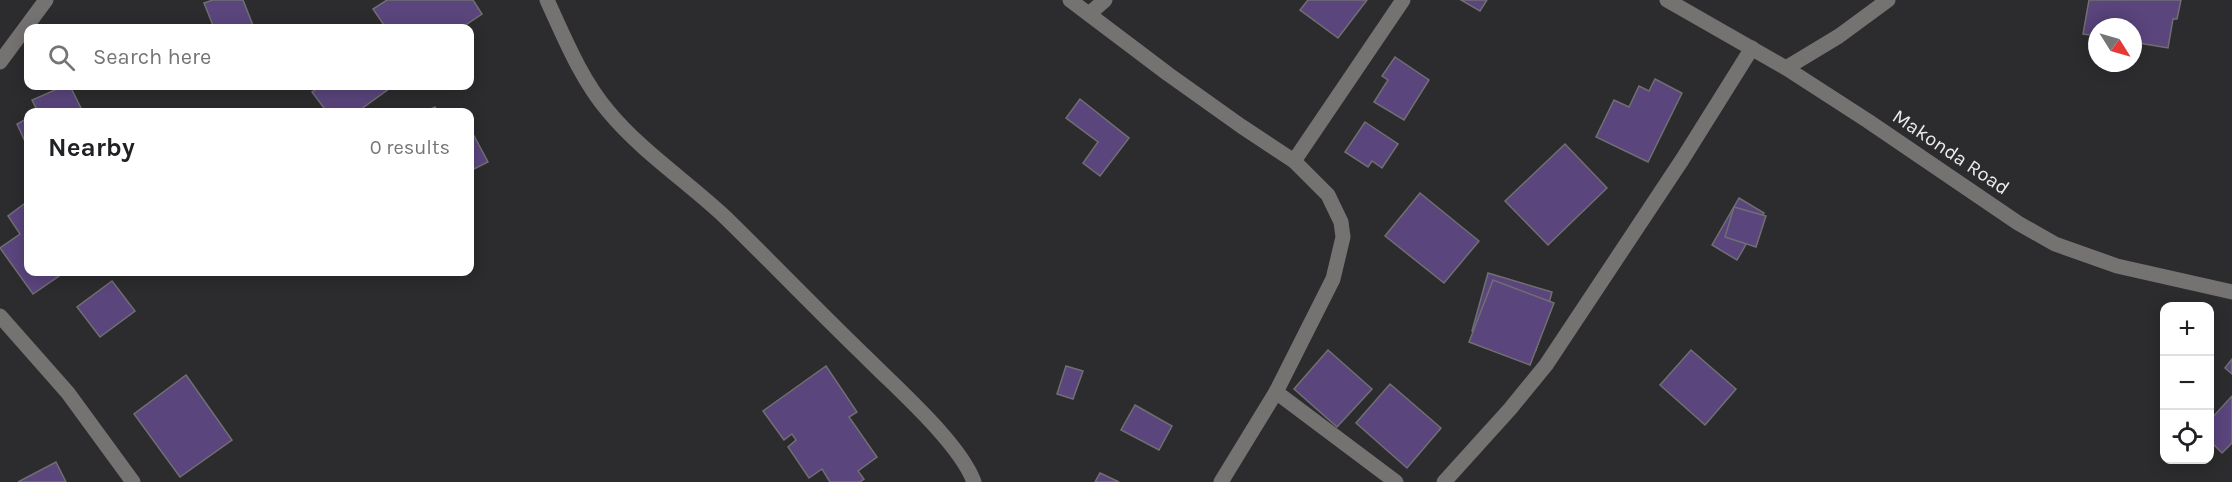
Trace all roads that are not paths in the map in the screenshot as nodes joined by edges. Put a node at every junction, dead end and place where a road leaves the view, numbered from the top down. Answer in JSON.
{"nodes":[{"id":1,"x":46,"y":0,"type":"edge"},
{"id":2,"x":548,"y":0,"type":"edge"},
{"id":3,"x":1070,"y":0,"type":"edge"},
{"id":4,"x":1105,"y":0,"type":"edge"},
{"id":5,"x":1403,"y":0,"type":"edge"},
{"id":6,"x":1667,"y":0,"type":"edge"},
{"id":7,"x":1888,"y":0,"type":"edge"},
{"id":8,"x":1089,"y":14,"type":"junction"},
{"id":9,"x":27,"y":24,"type":"edge"},
{"id":10,"x":24,"y":28,"type":"edge"},
{"id":11,"x":1752,"y":48,"type":"junction"},
{"id":12,"x":1,"y":57,"type":"edge"},
{"id":13,"x":1786,"y":68,"type":"junction"},
{"id":14,"x":1294,"y":161,"type":"junction"},
{"id":15,"x":2232,"y":292,"type":"edge"},
{"id":16,"x":0,"y":316,"type":"edge"},
{"id":17,"x":1276,"y":392,"type":"junction"},
{"id":18,"x":133,"y":482,"type":"edge"},
{"id":19,"x":974,"y":482,"type":"edge"},
{"id":20,"x":1221,"y":482,"type":"edge"},
{"id":21,"x":1396,"y":482,"type":"edge"},
{"id":22,"x":1444,"y":482,"type":"edge"}],
"edges":[{"from":1,"to":9,"type":"street"},
{"from":2,"to":19,"type":"street"},
{"from":3,"to":8,"type":"street"},
{"from":4,"to":8,"type":"street"},
{"from":5,"to":14,"type":"street"},
{"from":6,"to":11,"type":"street","name":"Makonda Road"},
{"from":7,"to":13,"type":"street"},
{"from":8,"to":14,"type":"street"},
{"from":10,"to":12,"type":"street"},
{"from":11,"to":13,"type":"street","name":"Makonda Road"},
{"from":11,"to":22,"type":"street"},
{"from":13,"to":15,"type":"street","name":"Makonda Road"},
{"from":14,"to":17,"type":"street"},
{"from":16,"to":18,"type":"street"},
{"from":17,"to":20,"type":"street"},
{"from":17,"to":21,"type":"street"}]}
